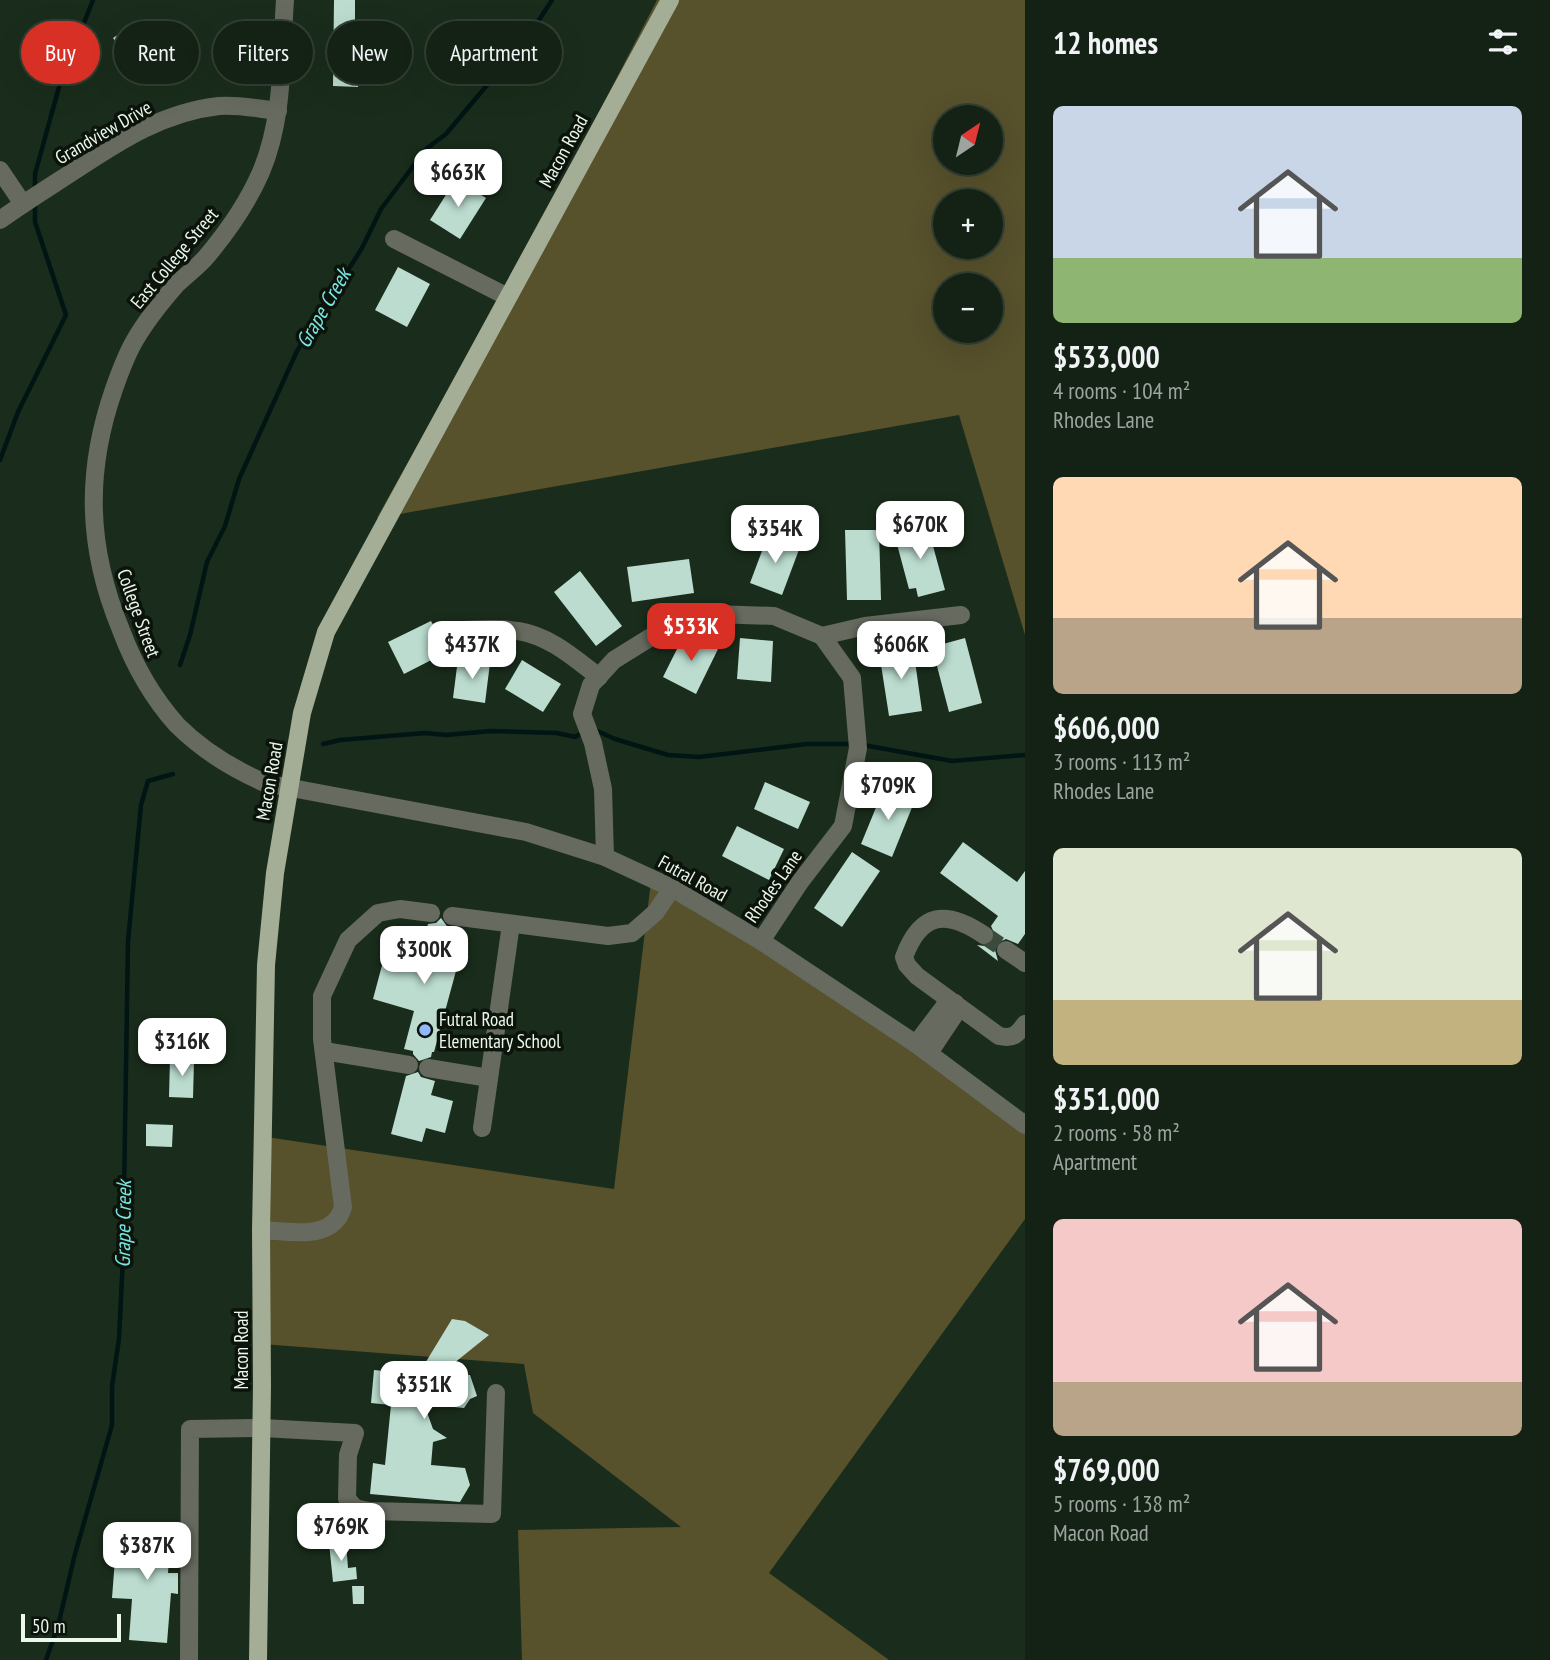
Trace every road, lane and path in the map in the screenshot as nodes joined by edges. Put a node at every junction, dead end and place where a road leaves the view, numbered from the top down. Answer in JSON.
{"nodes":[{"id":1,"x":285,"y":0,"type":"edge"},
{"id":2,"x":670,"y":0,"type":"edge"},
{"id":3,"x":278,"y":111,"type":"junction"},
{"id":4,"x":0,"y":170,"type":"edge"},
{"id":5,"x":23,"y":204,"type":"junction"},
{"id":6,"x":0,"y":220,"type":"edge"},
{"id":7,"x":394,"y":239,"type":"dead end"},
{"id":8,"x":508,"y":297,"type":"junction"},
{"id":9,"x":104,"y":417,"type":"joint"},
{"id":10,"x":961,"y":615,"type":"dead end"},
{"id":11,"x":456,"y":630,"type":"dead end"},
{"id":12,"x":822,"y":636,"type":"junction"},
{"id":13,"x":599,"y":677,"type":"junction"},
{"id":14,"x":289,"y":788,"type":"junction"},
{"id":15,"x":604,"y":857,"type":"junction"},
{"id":16,"x":672,"y":888,"type":"junction"},
{"id":17,"x":431,"y":913,"type":"dead end"},
{"id":18,"x":453,"y":916,"type":"dead end"},
{"id":19,"x":511,"y":924,"type":"junction"},
{"id":20,"x":985,"y":934,"type":"tunnel mouth"},
{"id":21,"x":761,"y":941,"type":"junction"},
{"id":22,"x":1006,"y":950,"type":"tunnel mouth"},
{"id":23,"x":1025,"y":963,"type":"edge"},
{"id":24,"x":955,"y":1003,"type":"junction"},
{"id":25,"x":1025,"y":1024,"type":"edge"},
{"id":26,"x":923,"y":1048,"type":"junction"},
{"id":27,"x":324,"y":1051,"type":"junction"},
{"id":28,"x":409,"y":1065,"type":"dead end"},
{"id":29,"x":428,"y":1068,"type":"dead end"},
{"id":30,"x":489,"y":1078,"type":"junction"},
{"id":31,"x":1025,"y":1125,"type":"edge"},
{"id":32,"x":482,"y":1128,"type":"dead end"},
{"id":33,"x":261,"y":1230,"type":"junction"},
{"id":34,"x":496,"y":1392,"type":"dead end"},
{"id":35,"x":262,"y":1428,"type":"junction"},
{"id":36,"x":189,"y":1660,"type":"edge"},
{"id":37,"x":258,"y":1660,"type":"edge"}],
"edges":[{"from":1,"to":3,"type":"street","name":"East College Street"},
{"from":2,"to":8,"type":"main road","name":"Macon Road"},
{"from":3,"to":5,"type":"street","name":"Grandview Drive"},
{"from":3,"to":9,"type":"street","name":"East College Street"},
{"from":4,"to":5,"type":"street"},
{"from":5,"to":6,"type":"street","name":"Grandview Drive"},
{"from":7,"to":8,"type":"street"},
{"from":8,"to":14,"type":"main road","name":"Macon Road"},
{"from":9,"to":14,"type":"street","name":"College Street"},
{"from":10,"to":12,"type":"street"},
{"from":11,"to":13,"type":"street"},
{"from":12,"to":13,"type":"street"},
{"from":12,"to":21,"type":"street","name":"Rhodes Lane"},
{"from":13,"to":15,"type":"street"},
{"from":14,"to":15,"type":"street","name":"Futral Road"},
{"from":14,"to":33,"type":"main road","name":"Macon Road"},
{"from":15,"to":16,"type":"street","name":"Futral Road"},
{"from":16,"to":19,"type":"street"},
{"from":16,"to":21,"type":"street","name":"Futral Road"},
{"from":17,"to":27,"type":"street"},
{"from":18,"to":19,"type":"street"},
{"from":19,"to":30,"type":"street"},
{"from":20,"to":24,"type":"street"},
{"from":21,"to":26,"type":"street","name":"Futral Road"},
{"from":22,"to":23,"type":"street"},
{"from":24,"to":25,"type":"street"},
{"from":24,"to":26,"type":"street"},
{"from":26,"to":31,"type":"street","name":"Futral Road"},
{"from":27,"to":28,"type":"street"},
{"from":27,"to":33,"type":"street"},
{"from":29,"to":30,"type":"street"},
{"from":30,"to":32,"type":"street"},
{"from":33,"to":35,"type":"main road","name":"Macon Road"},
{"from":34,"to":35,"type":"street"},
{"from":35,"to":36,"type":"street"},
{"from":35,"to":37,"type":"main road","name":"Macon Road"}]}
